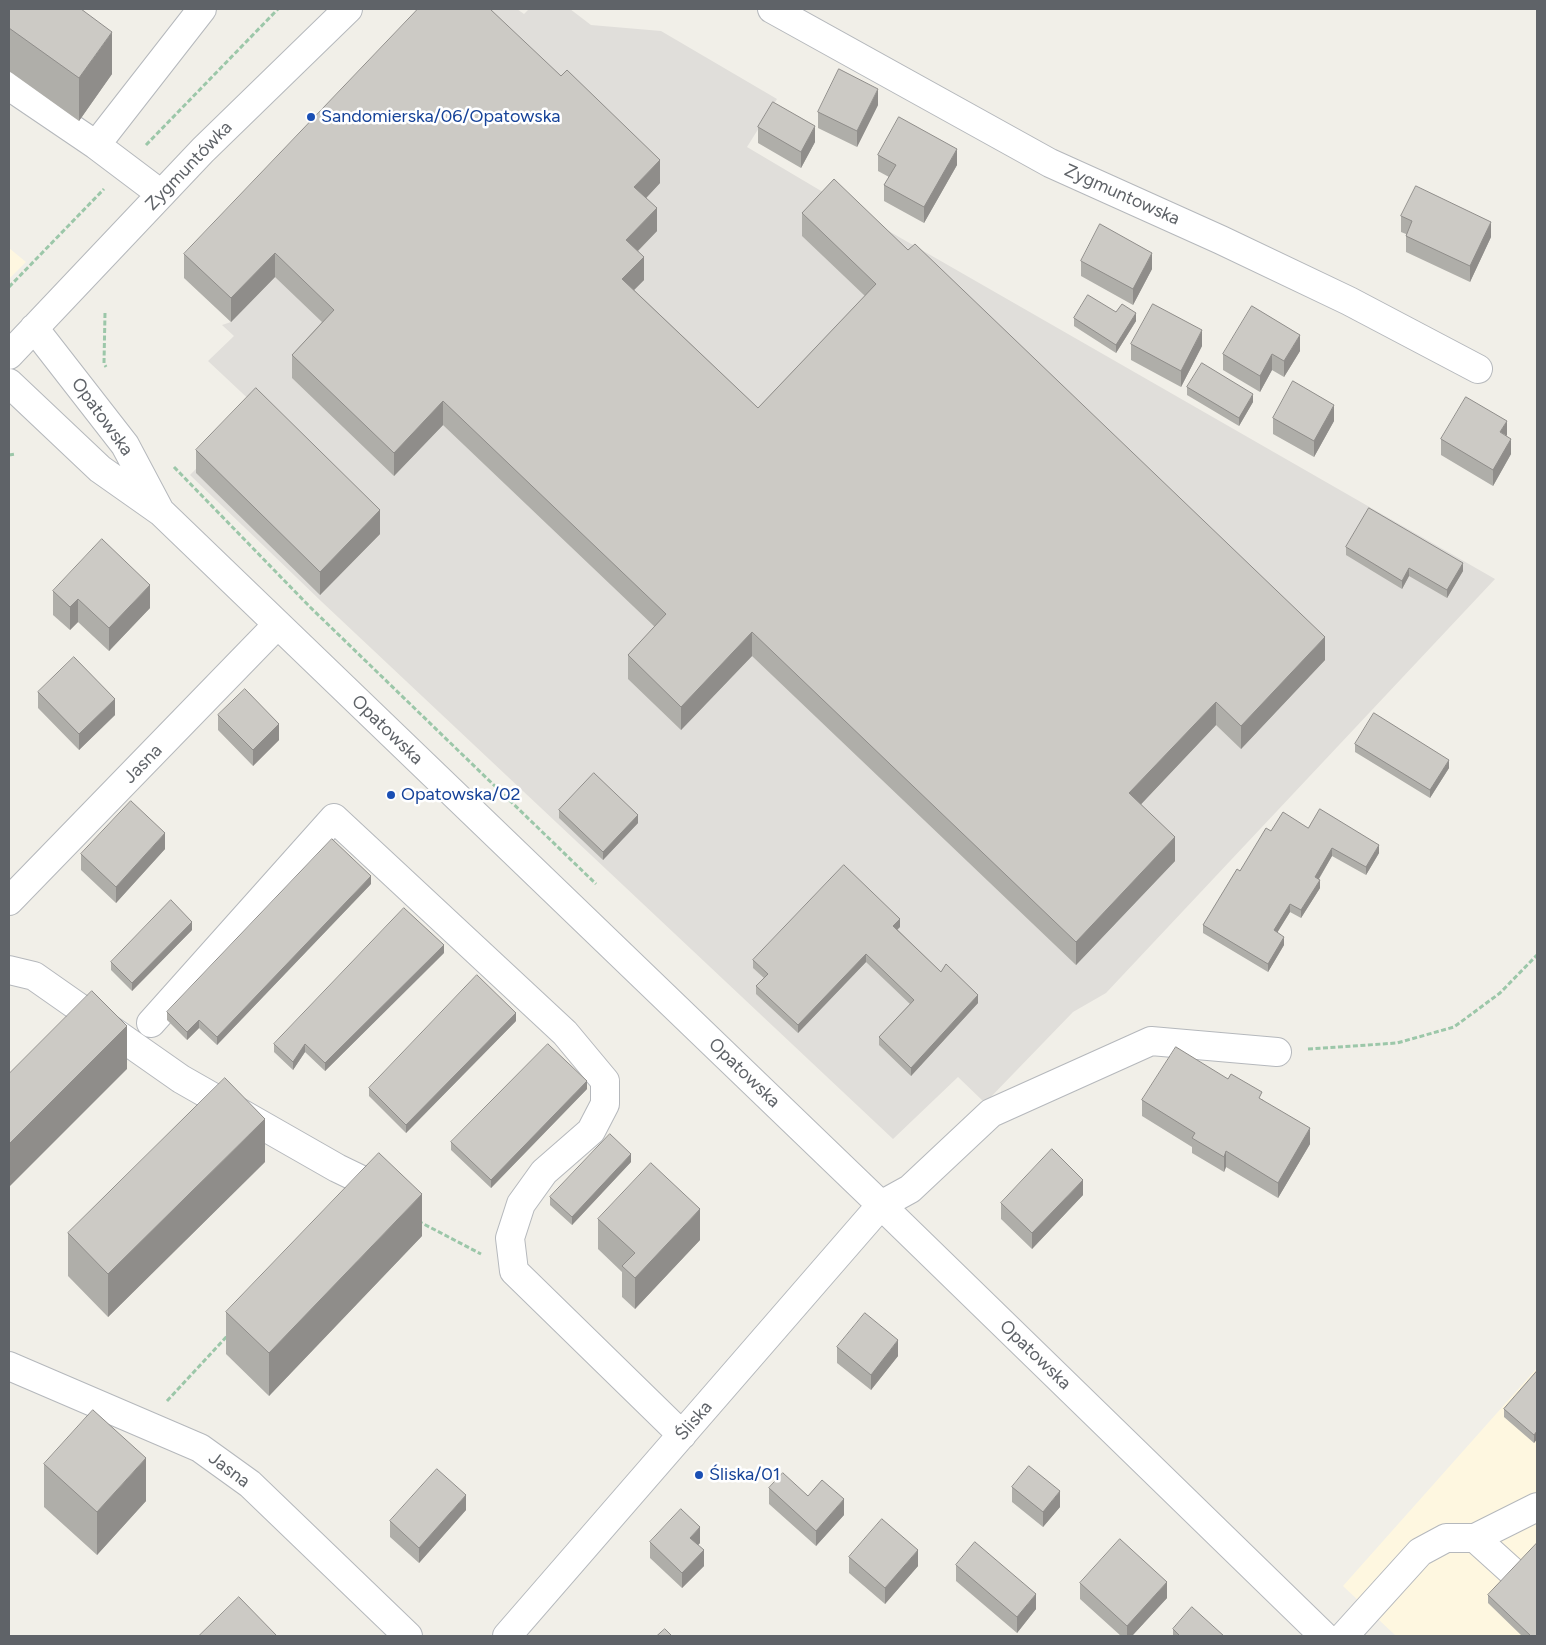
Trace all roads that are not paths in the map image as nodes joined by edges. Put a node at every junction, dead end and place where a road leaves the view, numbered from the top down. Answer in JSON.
{"nodes":[{"id":1,"x":202,"y":9,"type":"edge"},
{"id":2,"x":348,"y":9,"type":"edge"},
{"id":3,"x":772,"y":9,"type":"edge"},
{"id":4,"x":9,"y":86,"type":"edge"},
{"id":5,"x":96,"y":145,"type":"junction"},
{"id":6,"x":161,"y":194,"type":"junction"},
{"id":7,"x":34,"y":328,"type":"junction"},
{"id":8,"x":9,"y":355,"type":"edge"},
{"id":9,"x":1478,"y":369,"type":"dead end"},
{"id":10,"x":9,"y":383,"type":"edge"},
{"id":11,"x":161,"y":512,"type":"junction"},
{"id":12,"x":277,"y":625,"type":"junction"},
{"id":13,"x":9,"y":901,"type":"edge"},
{"id":14,"x":9,"y":970,"type":"edge"},
{"id":15,"x":151,"y":1023,"type":"dead end"},
{"id":16,"x":1277,"y":1052,"type":"road end"},
{"id":17,"x":881,"y":1205,"type":"junction"},
{"id":18,"x":417,"y":1221,"type":"edge"},
{"id":19,"x":9,"y":1366,"type":"edge"},
{"id":20,"x":682,"y":1435,"type":"junction"},
{"id":21,"x":1537,"y":1506,"type":"edge"},
{"id":22,"x":1475,"y":1538,"type":"junction"},
{"id":23,"x":1537,"y":1594,"type":"edge"},
{"id":24,"x":408,"y":1636,"type":"edge"},
{"id":25,"x":507,"y":1636,"type":"edge"},
{"id":26,"x":1324,"y":1636,"type":"edge"},
{"id":27,"x":1344,"y":1636,"type":"edge"}],
"edges":[{"from":1,"to":5,"type":"street"},
{"from":2,"to":6,"type":"street","name":"Zygmuntówka"},
{"from":3,"to":9,"type":"street","name":"Zygmuntowska"},
{"from":4,"to":5,"type":"street"},
{"from":5,"to":6,"type":"street"},
{"from":6,"to":7,"type":"street","name":"Zygmuntówka"},
{"from":7,"to":8,"type":"street","name":"Zygmuntówka"},
{"from":7,"to":11,"type":"street","name":"Opatowska"},
{"from":10,"to":11,"type":"street","name":"Opatowska"},
{"from":11,"to":12,"type":"street","name":"Opatowska"},
{"from":12,"to":13,"type":"street","name":"Jasna"},
{"from":12,"to":17,"type":"street","name":"Opatowska"},
{"from":14,"to":18,"type":"street"},
{"from":15,"to":20,"type":"street"},
{"from":16,"to":17,"type":"street"},
{"from":17,"to":20,"type":"street","name":"Śliska"},
{"from":17,"to":26,"type":"street","name":"Opatowska"},
{"from":19,"to":24,"type":"street","name":"Jasna"},
{"from":20,"to":25,"type":"street","name":"Śliska"},
{"from":21,"to":22,"type":"street"},
{"from":22,"to":23,"type":"street"},
{"from":22,"to":27,"type":"street"}]}
